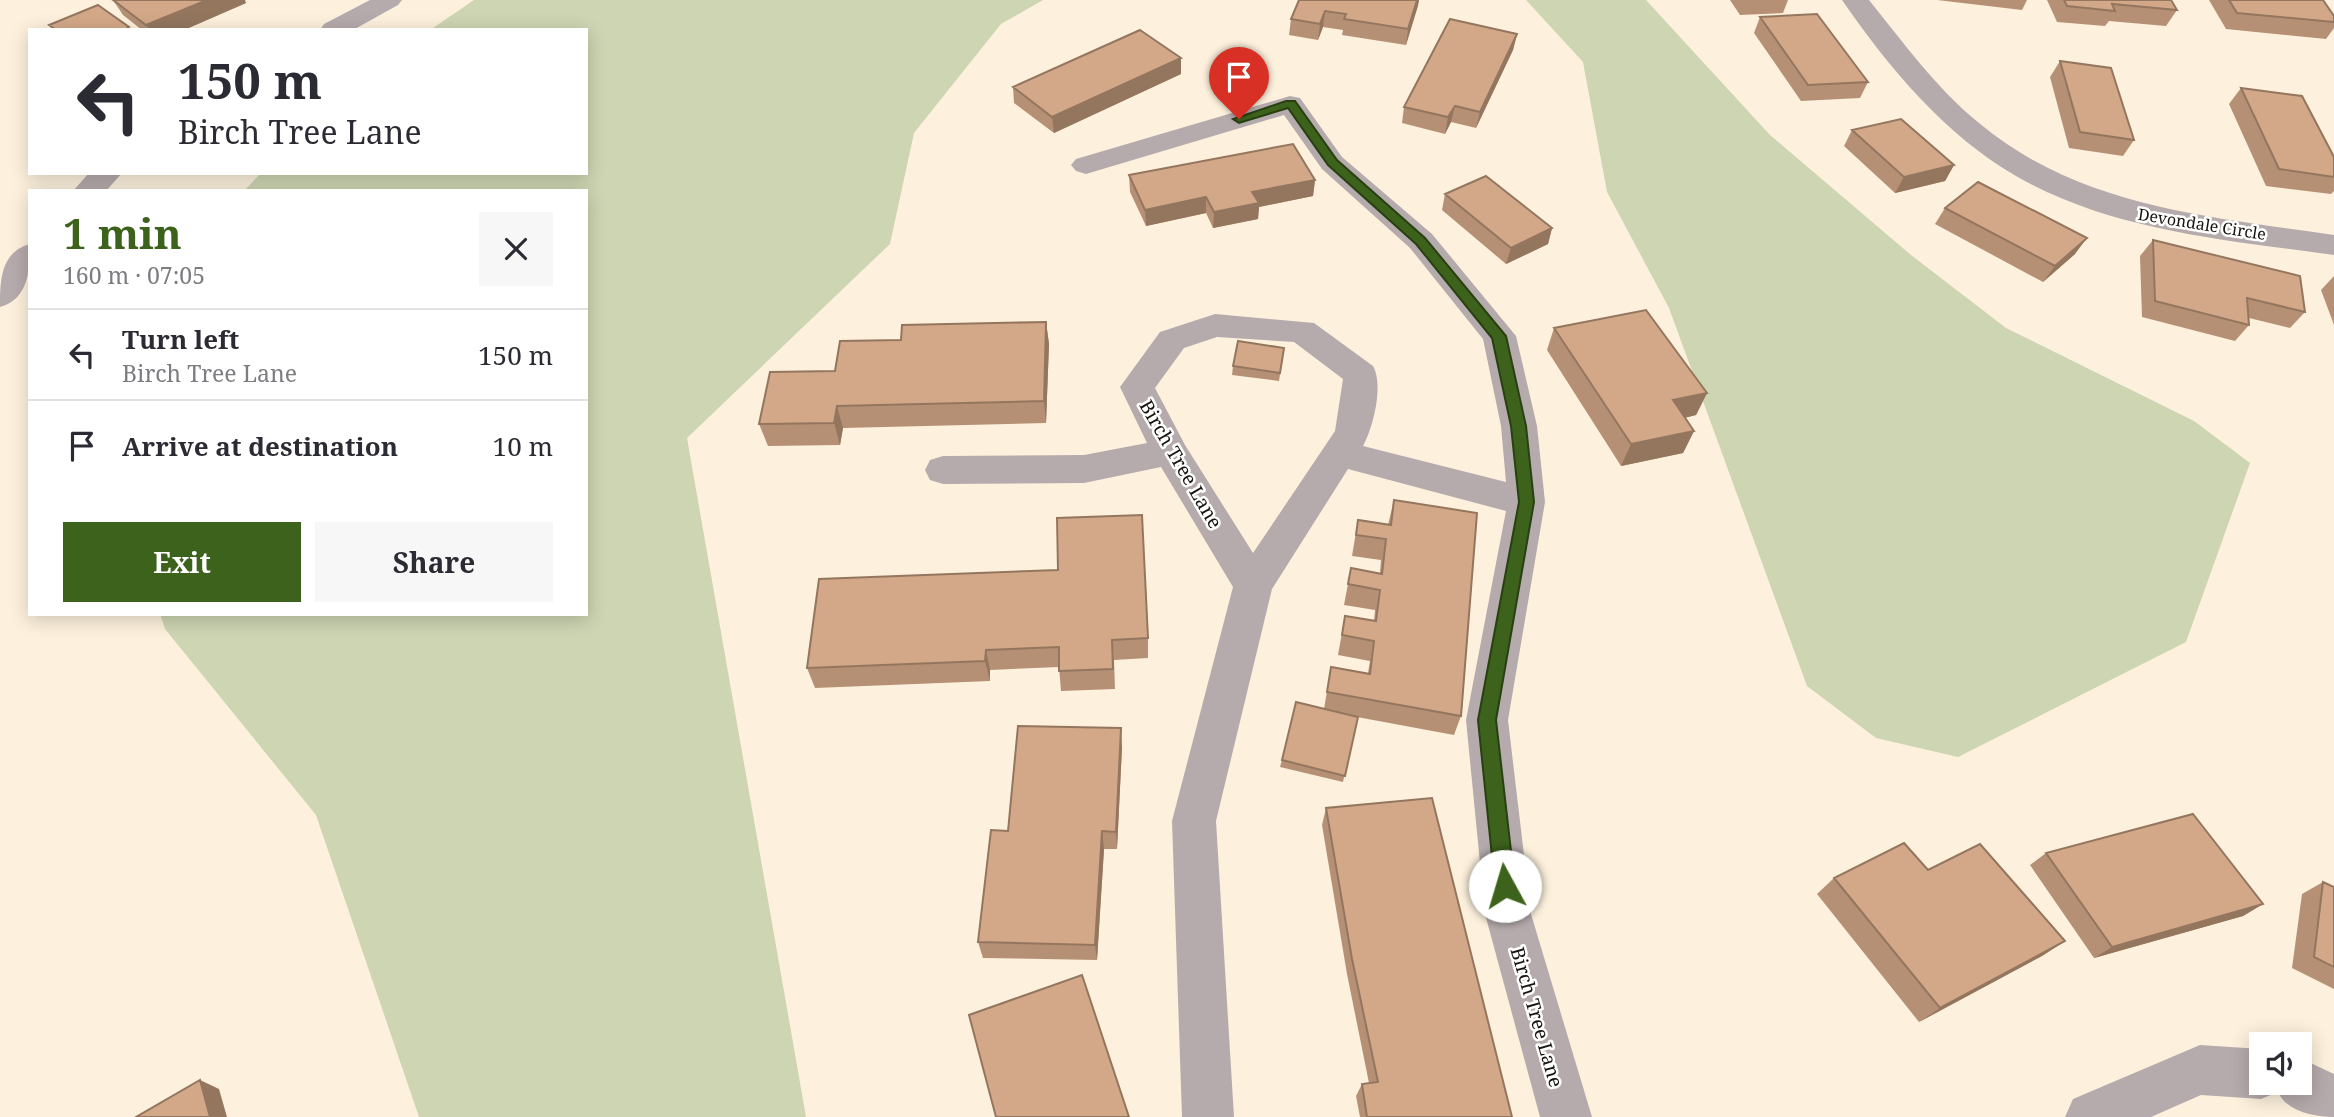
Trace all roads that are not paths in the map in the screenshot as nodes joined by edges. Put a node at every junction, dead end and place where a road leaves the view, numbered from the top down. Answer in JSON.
{"nodes":[{"id":1,"x":389,"y":0,"type":"edge"},
{"id":2,"x":1855,"y":0,"type":"edge"},
{"id":3,"x":337,"y":28,"type":"edge"},
{"id":4,"x":1086,"y":164,"type":"dead end"},
{"id":5,"x":105,"y":175,"type":"edge"},
{"id":6,"x":90,"y":189,"type":"edge"},
{"id":7,"x":2334,"y":244,"type":"edge"},
{"id":8,"x":28,"y":257,"type":"edge"},
{"id":9,"x":0,"y":296,"type":"edge"},
{"id":10,"x":1170,"y":452,"type":"junction"},
{"id":11,"x":1339,"y":453,"type":"junction"},
{"id":12,"x":943,"y":470,"type":"dead end"},
{"id":13,"x":1527,"y":502,"type":"junction"},
{"id":14,"x":1253,"y":586,"type":"junction"},
{"id":15,"x":2249,"y":1073,"type":"edge"},
{"id":16,"x":2312,"y":1089,"type":"edge"},
{"id":17,"x":2334,"y":1101,"type":"edge"},
{"id":18,"x":1208,"y":1117,"type":"edge"},
{"id":19,"x":1566,"y":1117,"type":"edge"},
{"id":20,"x":2091,"y":1117,"type":"edge"}],
"edges":[{"from":1,"to":3,"type":"street"},
{"from":2,"to":7,"type":"street","name":"Devondale Circle"},
{"from":4,"to":13,"type":"street","name":"Birch Tree Lane"},
{"from":5,"to":6,"type":"street"},
{"from":8,"to":9,"type":"street"},
{"from":10,"to":11,"type":"street","name":"Birch Tree Lane"},
{"from":10,"to":12,"type":"street"},
{"from":10,"to":14,"type":"street","name":"Birch Tree Lane"},
{"from":11,"to":13,"type":"street"},
{"from":11,"to":14,"type":"street","name":"Birch Tree Lane"},
{"from":13,"to":19,"type":"street","name":"Birch Tree Lane"},
{"from":14,"to":18,"type":"street","name":"Birch Tree Lane"},
{"from":15,"to":20,"type":"street"},
{"from":16,"to":17,"type":"street"}]}
